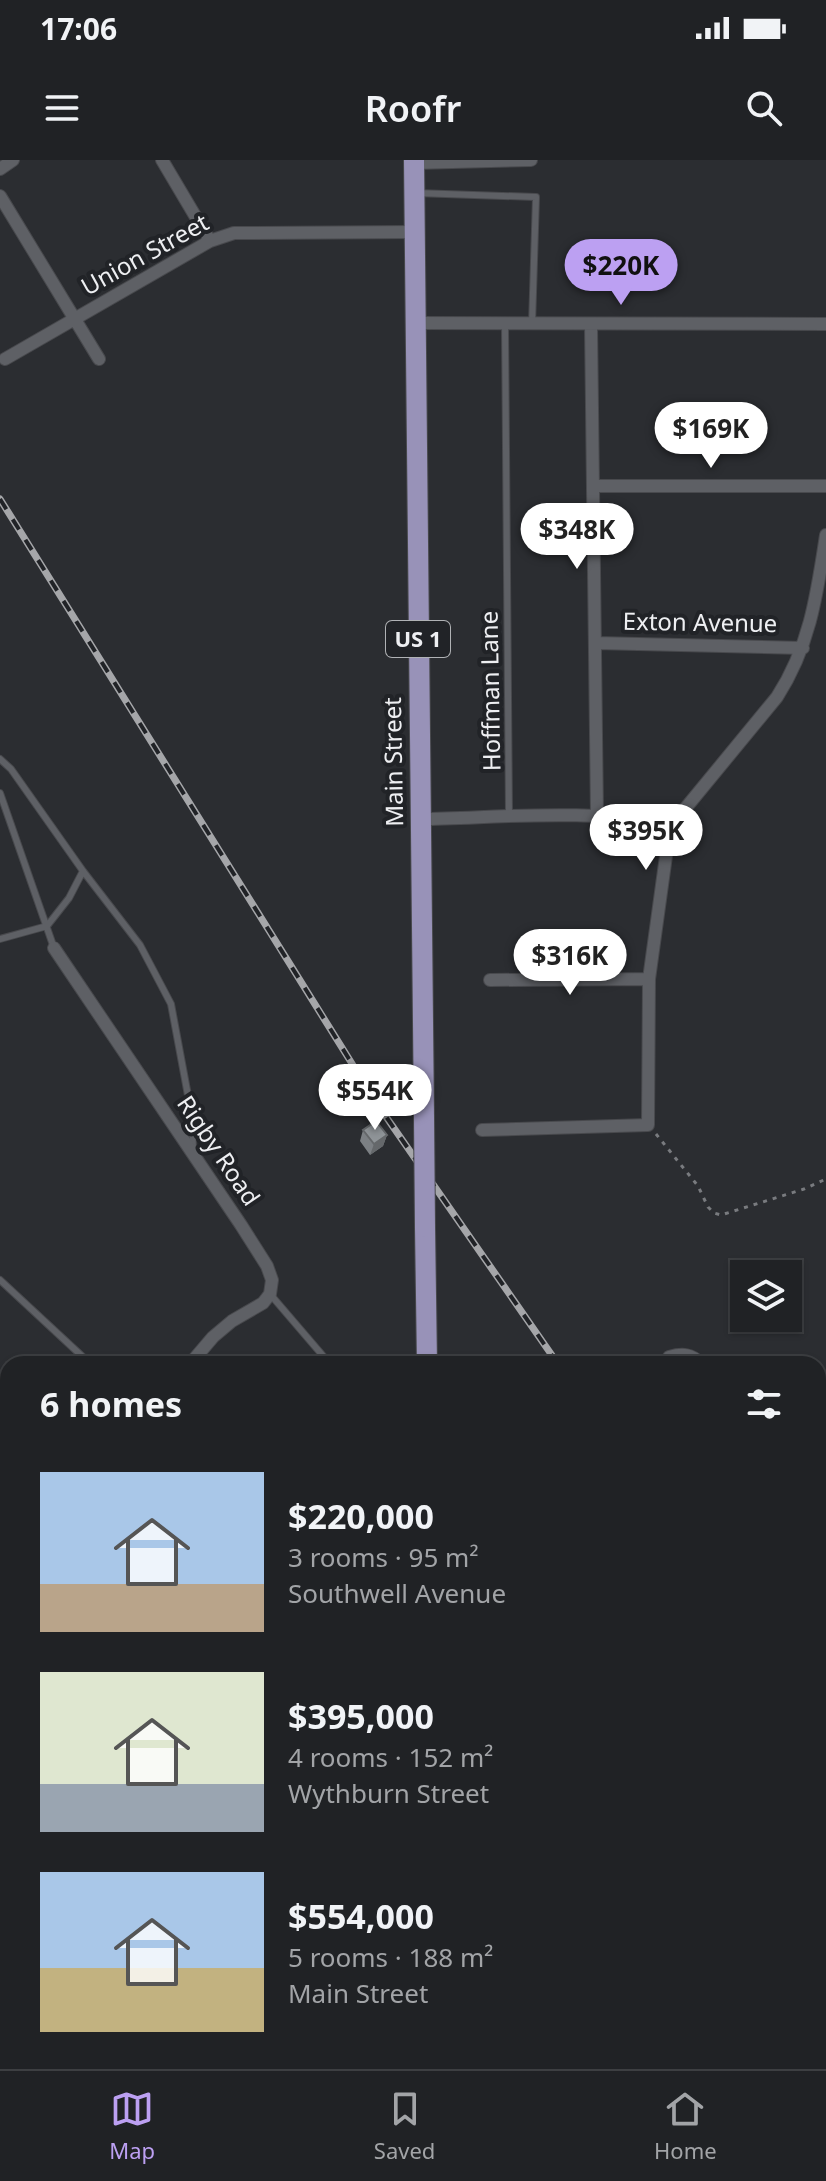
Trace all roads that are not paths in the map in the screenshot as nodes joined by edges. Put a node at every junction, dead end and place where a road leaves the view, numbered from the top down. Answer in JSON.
{"nodes":[{"id":1,"x":13,"y":160,"type":"edge"},
{"id":2,"x":162,"y":160,"type":"edge"},
{"id":3,"x":507,"y":160,"type":"edge"},
{"id":4,"x":531,"y":160,"type":"edge"},
{"id":5,"x":414,"y":162,"type":"edge"},
{"id":6,"x":0,"y":169,"type":"edge"},
{"id":7,"x":414,"y":193,"type":"junction"},
{"id":8,"x":0,"y":196,"type":"edge"},
{"id":9,"x":414,"y":232,"type":"junction"},
{"id":10,"x":210,"y":241,"type":"junction"},
{"id":11,"x":75,"y":318,"type":"junction"},
{"id":12,"x":416,"y":323,"type":"junction"},
{"id":13,"x":826,"y":324,"type":"edge"},
{"id":14,"x":505,"y":325,"type":"junction"},
{"id":15,"x":532,"y":325,"type":"junction"},
{"id":16,"x":591,"y":325,"type":"junction"},
{"id":17,"x":5,"y":359,"type":"dead end"},
{"id":18,"x":99,"y":359,"type":"dead end"},
{"id":19,"x":595,"y":486,"type":"junction"},
{"id":20,"x":826,"y":486,"type":"edge"},
{"id":21,"x":826,"y":535,"type":"edge"},
{"id":22,"x":596,"y":643,"type":"junction"},
{"id":23,"x":803,"y":648,"type":"junction"},
{"id":24,"x":0,"y":759,"type":"edge"},
{"id":25,"x":0,"y":793,"type":"edge"},
{"id":26,"x":597,"y":816,"type":"junction"},
{"id":27,"x":509,"y":818,"type":"junction"},
{"id":28,"x":420,"y":819,"type":"junction"},
{"id":29,"x":670,"y":827,"type":"junction"},
{"id":30,"x":83,"y":871,"type":"junction"},
{"id":31,"x":47,"y":926,"type":"junction"},
{"id":32,"x":0,"y":939,"type":"edge"},
{"id":33,"x":54,"y":948,"type":"joint"},
{"id":34,"x":649,"y":979,"type":"junction"},
{"id":35,"x":490,"y":980,"type":"dead end"},
{"id":36,"x":482,"y":1130,"type":"dead end"},
{"id":37,"x":193,"y":1155,"type":"junction"},
{"id":38,"x":0,"y":1280,"type":"edge"},
{"id":39,"x":270,"y":1294,"type":"junction"},
{"id":40,"x":82,"y":1356,"type":"edge"},
{"id":41,"x":197,"y":1356,"type":"edge"},
{"id":42,"x":323,"y":1356,"type":"edge"},
{"id":43,"x":427,"y":1356,"type":"edge"}],
"edges":[{"from":1,"to":6,"type":"street"},
{"from":2,"to":10,"type":"street"},
{"from":3,"to":4,"type":"street"},
{"from":3,"to":5,"type":"street"},
{"from":5,"to":7,"type":"main road","name":"Main Street","number":"US 1"},
{"from":7,"to":9,"type":"main road","name":"Main Street","number":"US 1"},
{"from":7,"to":15,"type":"lane"},
{"from":8,"to":11,"type":"street"},
{"from":9,"to":10,"type":"street","name":"Union Street"},
{"from":9,"to":12,"type":"main road","name":"Main Street","number":"US 1"},
{"from":10,"to":11,"type":"street","name":"Union Street"},
{"from":11,"to":17,"type":"street","name":"Union Street"},
{"from":11,"to":18,"type":"street"},
{"from":12,"to":14,"type":"street"},
{"from":12,"to":28,"type":"main road","name":"Main Street","number":"US 1"},
{"from":13,"to":16,"type":"street"},
{"from":14,"to":15,"type":"street"},
{"from":14,"to":27,"type":"lane","name":"Hoffman Lane"},
{"from":15,"to":16,"type":"street"},
{"from":16,"to":19,"type":"street"},
{"from":19,"to":20,"type":"street"},
{"from":19,"to":22,"type":"street"},
{"from":21,"to":23,"type":"street"},
{"from":22,"to":23,"type":"street","name":"Exton Avenue"},
{"from":22,"to":26,"type":"street"},
{"from":23,"to":29,"type":"street"},
{"from":24,"to":30,"type":"lane"},
{"from":25,"to":31,"type":"lane"},
{"from":26,"to":27,"type":"street"},
{"from":26,"to":29,"type":"street"},
{"from":27,"to":28,"type":"street"},
{"from":28,"to":43,"type":"main road","name":"Main Street","number":"US 1","bridge":true},
{"from":29,"to":34,"type":"street"},
{"from":30,"to":31,"type":"lane"},
{"from":30,"to":37,"type":"lane"},
{"from":31,"to":32,"type":"lane"},
{"from":31,"to":33,"type":"lane"},
{"from":33,"to":37,"type":"street","name":"Rigby Road"},
{"from":34,"to":35,"type":"street"},
{"from":34,"to":36,"type":"street"},
{"from":37,"to":39,"type":"street","name":"Rigby Road"},
{"from":38,"to":40,"type":"lane"},
{"from":39,"to":41,"type":"street"},
{"from":39,"to":42,"type":"lane"}]}
